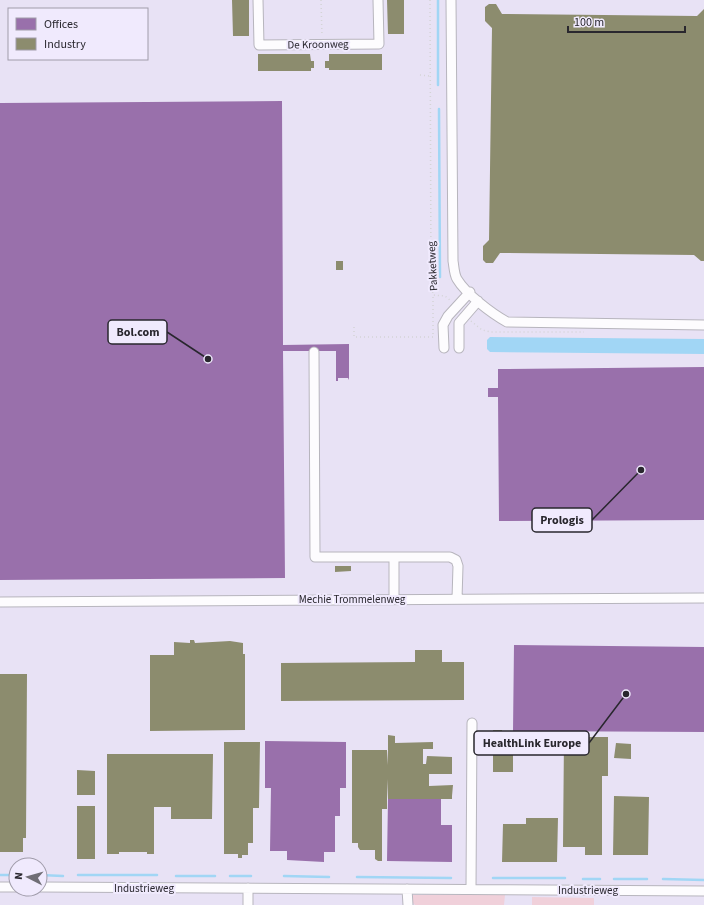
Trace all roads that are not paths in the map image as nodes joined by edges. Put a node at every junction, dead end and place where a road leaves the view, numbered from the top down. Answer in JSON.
{"nodes":[{"id":1,"x":258,"y":0,"type":"edge"},
{"id":2,"x":378,"y":0,"type":"edge"},
{"id":3,"x":451,"y":0,"type":"edge"},
{"id":4,"x":470,"y":292,"type":"junction"},
{"id":5,"x":478,"y":301,"type":"junction"},
{"id":6,"x":703,"y":324,"type":"edge"},
{"id":7,"x":443,"y":348,"type":"dead end"},
{"id":8,"x":461,"y":348,"type":"dead end"},
{"id":9,"x":314,"y":352,"type":"dead end"},
{"id":10,"x":394,"y":557,"type":"junction"},
{"id":11,"x":704,"y":598,"type":"edge"},
{"id":12,"x":394,"y":599,"type":"junction"},
{"id":13,"x":457,"y":599,"type":"junction"},
{"id":14,"x":0,"y":602,"type":"edge"},
{"id":15,"x":472,"y":723,"type":"dead end"},
{"id":16,"x":48,"y":887,"type":"edge"},
{"id":17,"x":248,"y":888,"type":"junction"},
{"id":18,"x":407,"y":889,"type":"junction"},
{"id":19,"x":471,"y":890,"type":"junction"},
{"id":20,"x":704,"y":892,"type":"edge"},
{"id":21,"x":248,"y":905,"type":"edge"},
{"id":22,"x":408,"y":905,"type":"edge"}],
"edges":[{"from":1,"to":2,"type":"street","name":"De Kroonweg"},
{"from":3,"to":4,"type":"street","name":"Pakketweg"},
{"from":4,"to":5,"type":"street","name":"Pakketweg"},
{"from":4,"to":7,"type":"street"},
{"from":5,"to":6,"type":"street","name":"Pakketweg"},
{"from":5,"to":8,"type":"street"},
{"from":9,"to":10,"type":"street"},
{"from":10,"to":12,"type":"street"},
{"from":10,"to":13,"type":"street"},
{"from":11,"to":13,"type":"street","name":"Mechie Trommelenweg"},
{"from":12,"to":13,"type":"street","name":"Mechie Trommelenweg"},
{"from":12,"to":14,"type":"street","name":"Mechie Trommelenweg"},
{"from":15,"to":19,"type":"street"},
{"from":16,"to":17,"type":"street","name":"Industrieweg"},
{"from":17,"to":18,"type":"street","name":"Industrieweg"},
{"from":17,"to":21,"type":"street"},
{"from":18,"to":19,"type":"street","name":"Industrieweg"},
{"from":18,"to":22,"type":"street"},
{"from":19,"to":20,"type":"street","name":"Industrieweg"}]}
